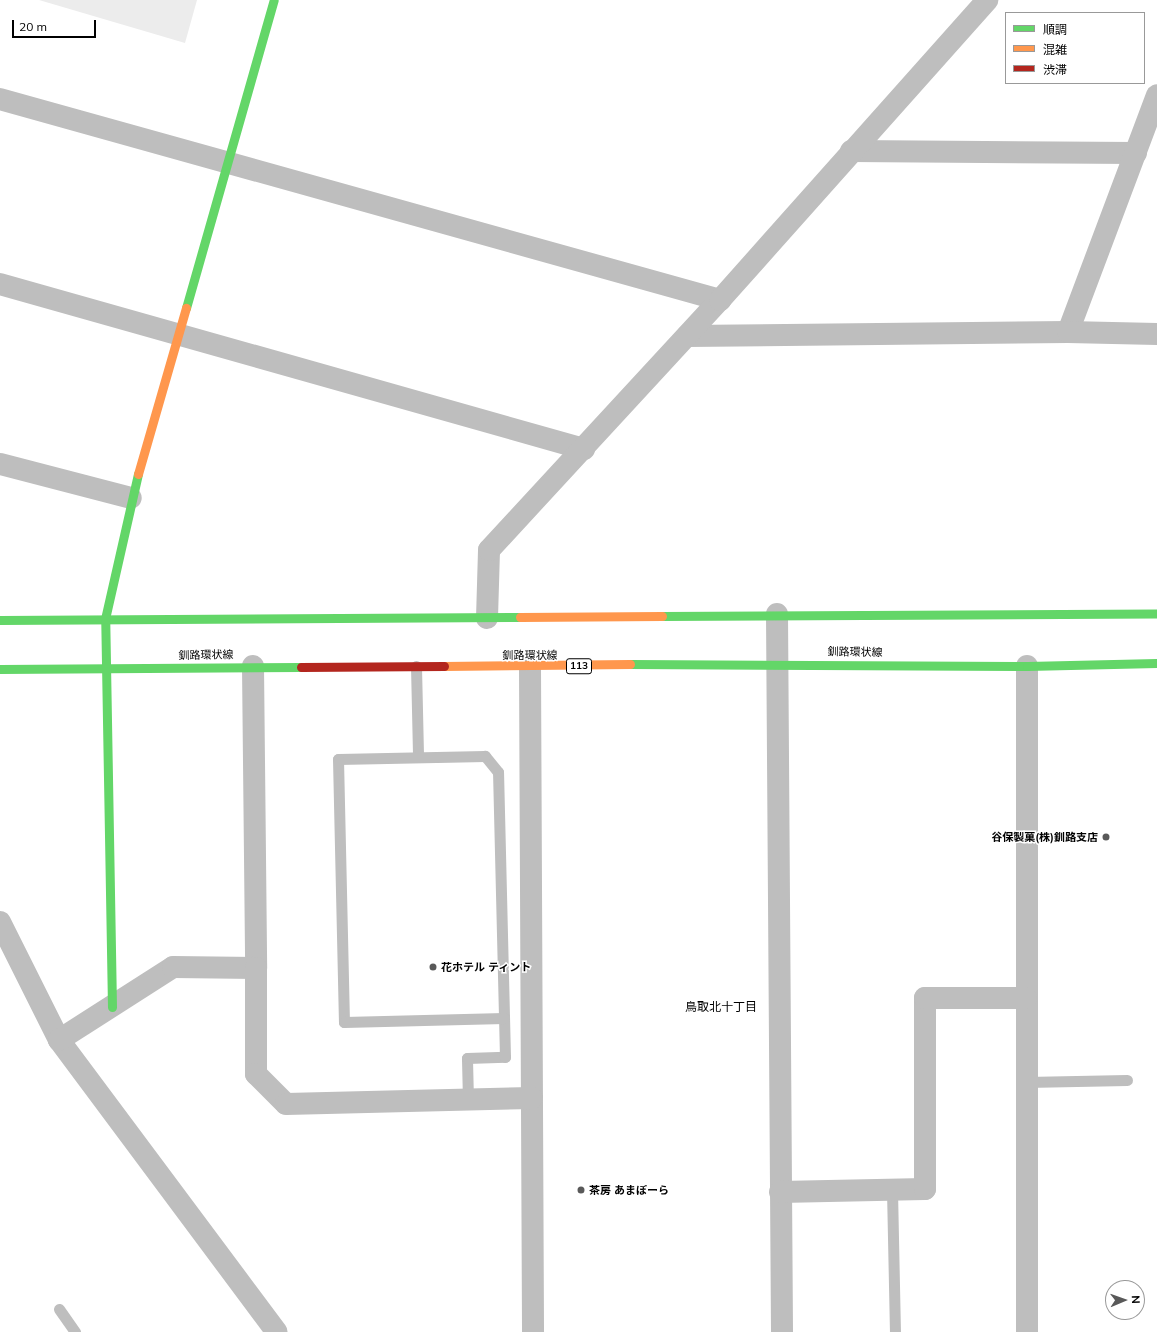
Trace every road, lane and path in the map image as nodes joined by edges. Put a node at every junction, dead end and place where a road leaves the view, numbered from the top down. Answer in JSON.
{"nodes":[{"id":1,"x":274,"y":0,"type":"edge"},
{"id":2,"x":987,"y":0,"type":"edge"},
{"id":3,"x":1157,"y":95,"type":"edge"},
{"id":4,"x":0,"y":99,"type":"edge"},
{"id":5,"x":851,"y":150,"type":"junction"},
{"id":6,"x":1136,"y":152,"type":"junction"},
{"id":7,"x":229,"y":161,"type":"junction"},
{"id":8,"x":0,"y":284,"type":"edge"},
{"id":9,"x":720,"y":300,"type":"junction"},
{"id":10,"x":1068,"y":332,"type":"junction"},
{"id":11,"x":1157,"y":334,"type":"edge"},
{"id":12,"x":179,"y":336,"type":"junction"},
{"id":13,"x":687,"y":336,"type":"junction"},
{"id":14,"x":584,"y":449,"type":"junction"},
{"id":15,"x":0,"y":464,"type":"edge"},
{"id":16,"x":132,"y":498,"type":"junction"},
{"id":17,"x":1157,"y":613,"type":"edge"},
{"id":18,"x":777,"y":614,"type":"junction"},
{"id":19,"x":487,"y":618,"type":"junction"},
{"id":20,"x":106,"y":619,"type":"junction"},
{"id":21,"x":0,"y":620,"type":"edge"},
{"id":22,"x":777,"y":663,"type":"junction"},
{"id":23,"x":1157,"y":663,"type":"edge"},
{"id":24,"x":253,"y":666,"type":"junction"},
{"id":25,"x":416,"y":666,"type":"junction"},
{"id":26,"x":1027,"y":666,"type":"junction"},
{"id":27,"x":530,"y":667,"type":"junction"},
{"id":28,"x":107,"y":669,"type":"junction"},
{"id":29,"x":0,"y":670,"type":"edge"},
{"id":30,"x":418,"y":757,"type":"junction"},
{"id":31,"x":0,"y":922,"type":"edge"},
{"id":32,"x":256,"y":968,"type":"junction"},
{"id":33,"x":1026,"y":998,"type":"junction"},
{"id":34,"x":112,"y":1007,"type":"junction"},
{"id":35,"x":504,"y":1018,"type":"junction"},
{"id":36,"x":59,"y":1040,"type":"junction"},
{"id":37,"x":1127,"y":1080,"type":"dead end"},
{"id":38,"x":1026,"y":1082,"type":"junction"},
{"id":39,"x":532,"y":1098,"type":"junction"},
{"id":40,"x":468,"y":1100,"type":"junction"},
{"id":41,"x":892,"y":1190,"type":"junction"},
{"id":42,"x":780,"y":1192,"type":"junction"},
{"id":43,"x":59,"y":1309,"type":"dead end"},
{"id":44,"x":75,"y":1332,"type":"edge"},
{"id":45,"x":277,"y":1332,"type":"edge"},
{"id":46,"x":533,"y":1332,"type":"edge"},
{"id":47,"x":782,"y":1332,"type":"edge"},
{"id":48,"x":895,"y":1332,"type":"edge"},
{"id":49,"x":1028,"y":1332,"type":"edge"}],
"edges":[{"from":1,"to":7,"type":"main road"},
{"from":2,"to":5,"type":"street"},
{"from":3,"to":6,"type":"street"},
{"from":4,"to":7,"type":"street"},
{"from":5,"to":6,"type":"street"},
{"from":5,"to":9,"type":"street"},
{"from":6,"to":10,"type":"street"},
{"from":7,"to":9,"type":"street"},
{"from":7,"to":12,"type":"main road"},
{"from":8,"to":12,"type":"street"},
{"from":9,"to":13,"type":"street"},
{"from":10,"to":11,"type":"street"},
{"from":10,"to":13,"type":"street"},
{"from":12,"to":14,"type":"street"},
{"from":12,"to":16,"type":"main road"},
{"from":13,"to":14,"type":"street"},
{"from":14,"to":19,"type":"street"},
{"from":15,"to":16,"type":"street"},
{"from":16,"to":20,"type":"main road"},
{"from":17,"to":18,"type":"main road"},
{"from":18,"to":19,"type":"main road"},
{"from":18,"to":22,"type":"street"},
{"from":19,"to":20,"type":"main road"},
{"from":20,"to":21,"type":"main road"},
{"from":20,"to":28,"type":"main road"},
{"from":22,"to":26,"type":"main road","name":"釧路環状線","number":"113"},
{"from":22,"to":27,"type":"main road","name":"釧路環状線","number":"113"},
{"from":22,"to":42,"type":"street"},
{"from":23,"to":26,"type":"main road","name":"釧路環状線","number":"113"},
{"from":24,"to":25,"type":"main road","name":"釧路環状線","number":"113"},
{"from":24,"to":28,"type":"main road","name":"釧路環状線","number":"113"},
{"from":24,"to":32,"type":"street"},
{"from":25,"to":27,"type":"main road","name":"釧路環状線","number":"113"},
{"from":25,"to":30,"type":"lane"},
{"from":26,"to":33,"type":"street"},
{"from":27,"to":39,"type":"street"},
{"from":28,"to":29,"type":"main road","name":"釧路環状線","number":"113"},
{"from":28,"to":34,"type":"main road"},
{"from":30,"to":35,"type":"lane"},
{"from":30,"to":35,"type":"lane"},
{"from":31,"to":36,"type":"street"},
{"from":32,"to":34,"type":"street"},
{"from":32,"to":40,"type":"street"},
{"from":33,"to":38,"type":"street"},
{"from":33,"to":41,"type":"street"},
{"from":34,"to":36,"type":"street"},
{"from":35,"to":40,"type":"lane"},
{"from":36,"to":45,"type":"street"},
{"from":37,"to":38,"type":"lane"},
{"from":38,"to":49,"type":"street"},
{"from":39,"to":40,"type":"street"},
{"from":39,"to":46,"type":"street"},
{"from":41,"to":42,"type":"street"},
{"from":41,"to":48,"type":"lane"},
{"from":42,"to":47,"type":"street"},
{"from":43,"to":44,"type":"lane"}]}
